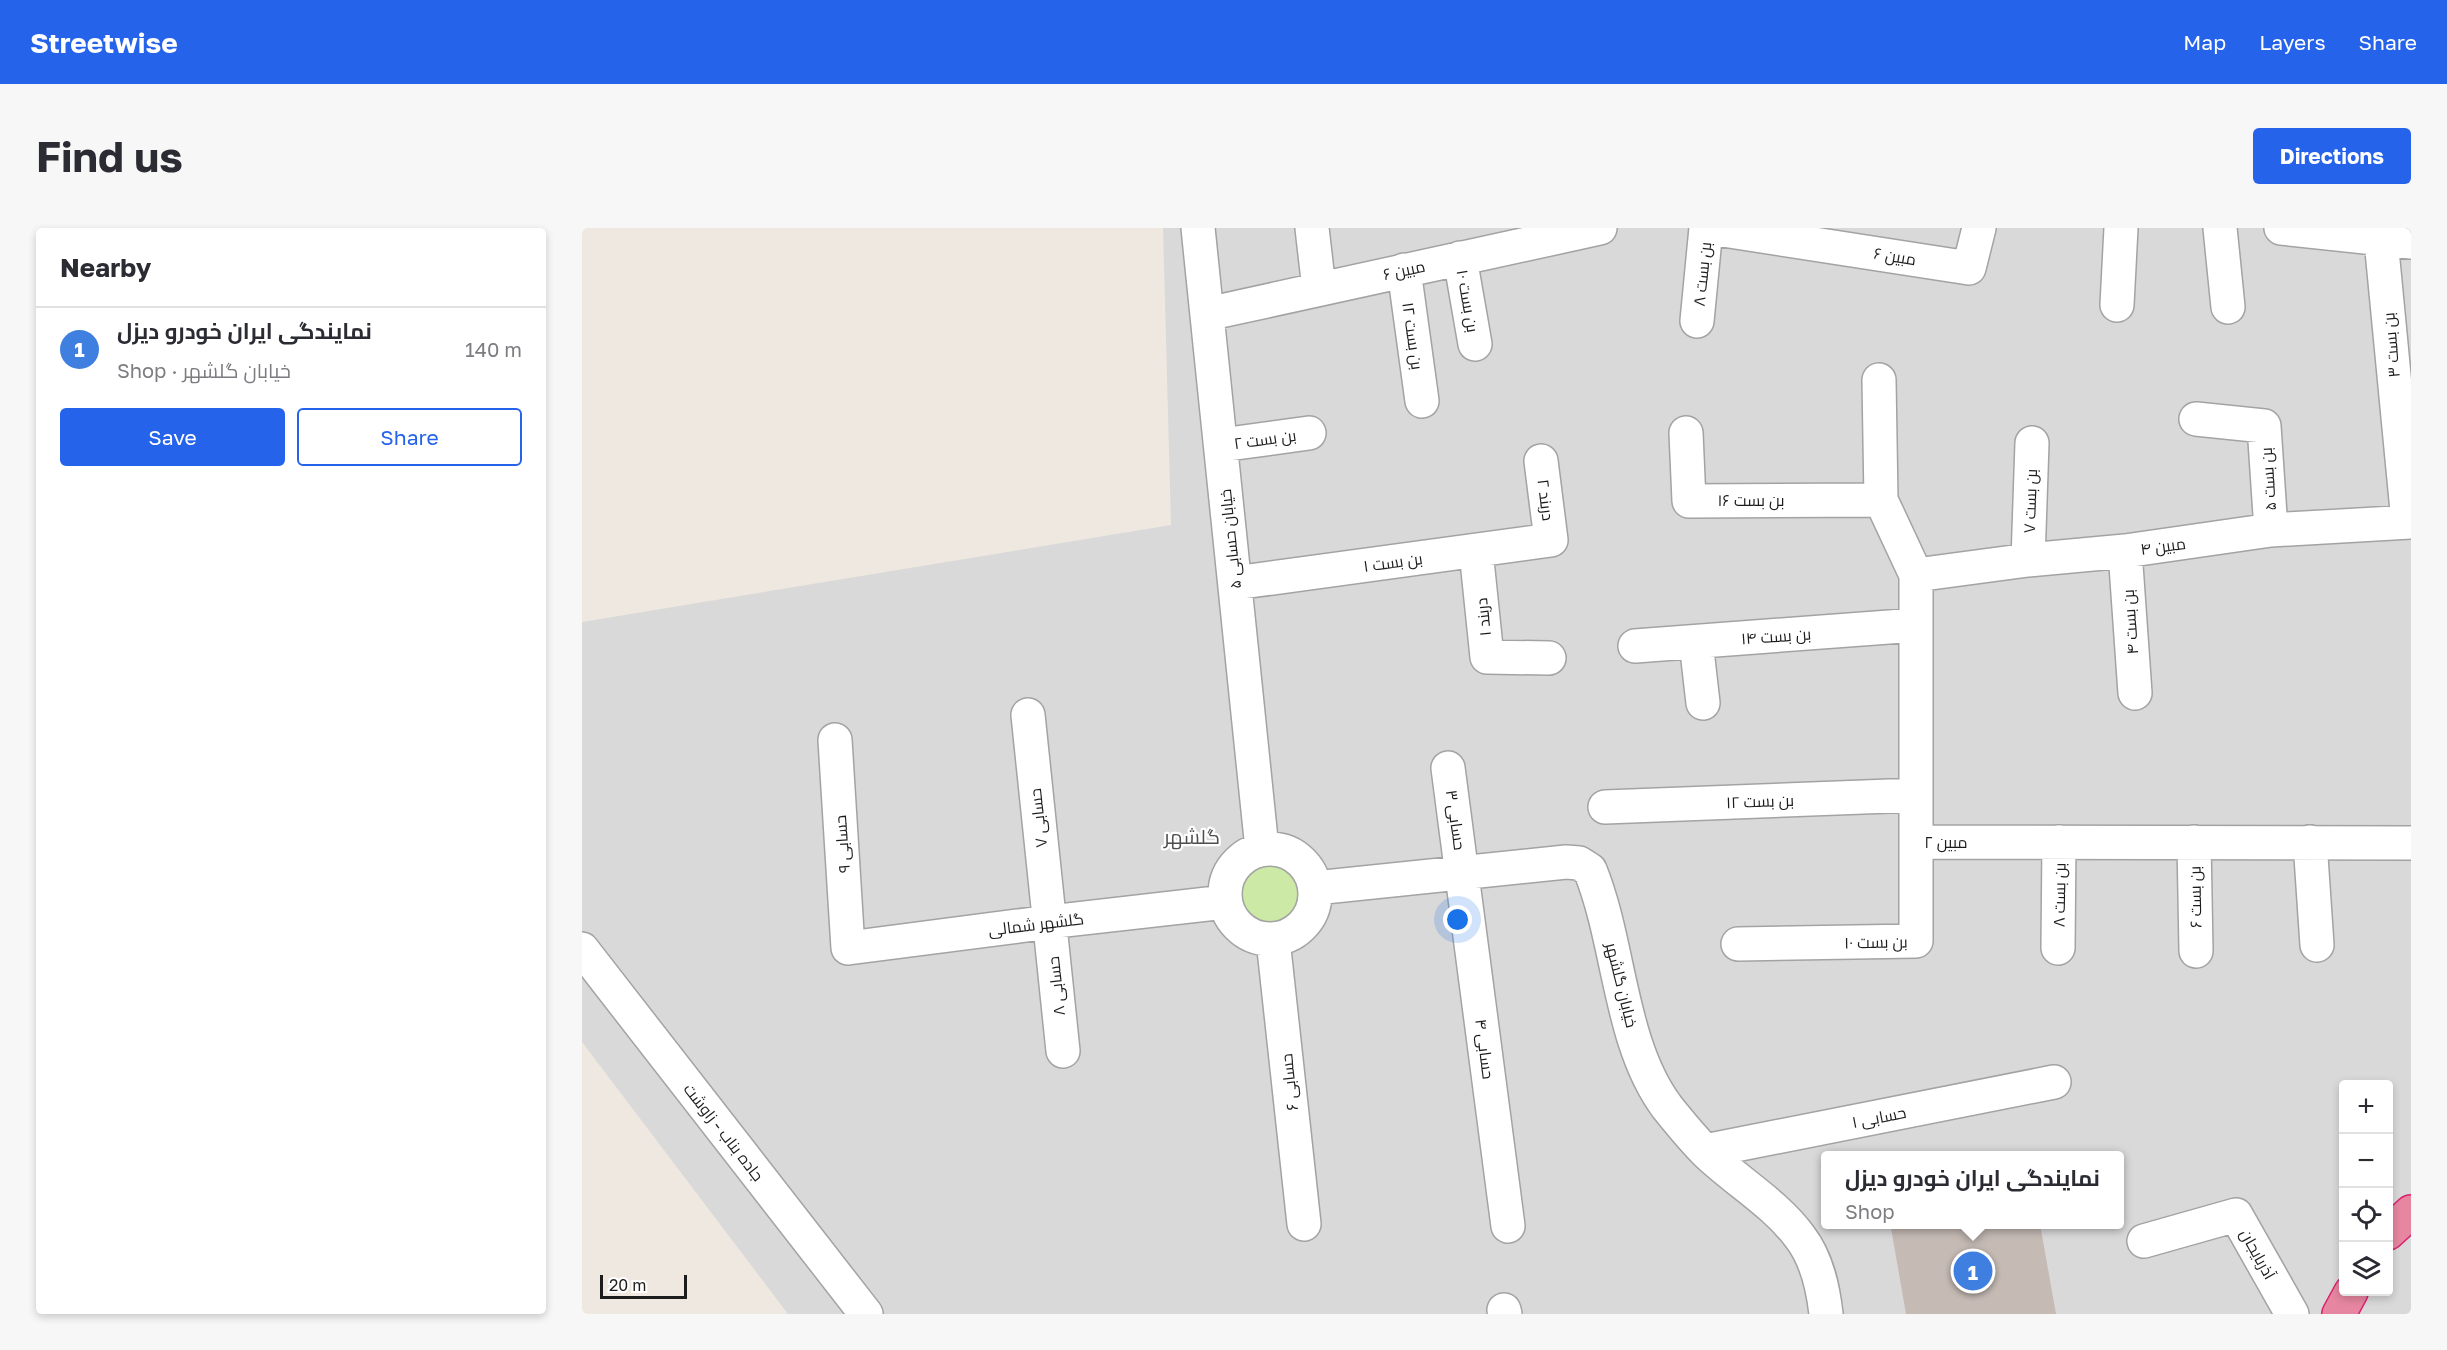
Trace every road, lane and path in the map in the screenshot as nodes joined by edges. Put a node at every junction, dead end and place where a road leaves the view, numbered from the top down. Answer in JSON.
{"nodes":[{"id":1,"x":1198,"y":228,"type":"edge"},
{"id":2,"x":1312,"y":228,"type":"edge"},
{"id":3,"x":1600,"y":228,"type":"edge"},
{"id":4,"x":1708,"y":228,"type":"edge"},
{"id":5,"x":1979,"y":228,"type":"edge"},
{"id":6,"x":2121,"y":228,"type":"edge"},
{"id":7,"x":2220,"y":228,"type":"edge"},
{"id":8,"x":2281,"y":228,"type":"edge"},
{"id":9,"x":2396,"y":241,"type":"edge"},
{"id":10,"x":1479,"y":246,"type":"edge"},
{"id":11,"x":1404,"y":270,"type":"junction"},
{"id":12,"x":1319,"y":289,"type":"junction"},
{"id":13,"x":2117,"y":305,"type":"dead end"},
{"id":14,"x":2228,"y":308,"type":"dead end"},
{"id":15,"x":1207,"y":314,"type":"junction"},
{"id":16,"x":1697,"y":321,"type":"dead end"},
{"id":17,"x":1475,"y":344,"type":"dead end"},
{"id":18,"x":1879,"y":380,"type":"dead end"},
{"id":19,"x":1422,"y":401,"type":"dead end"},
{"id":20,"x":2196,"y":419,"type":"dead end"},
{"id":21,"x":1309,"y":433,"type":"dead end"},
{"id":22,"x":1686,"y":433,"type":"dead end"},
{"id":23,"x":2032,"y":442,"type":"dead end"},
{"id":24,"x":1221,"y":445,"type":"junction"},
{"id":25,"x":1541,"y":460,"type":"dead end"},
{"id":26,"x":1881,"y":500,"type":"junction"},
{"id":27,"x":2410,"y":521,"type":"edge"},
{"id":28,"x":2271,"y":530,"type":"junction"},
{"id":29,"x":1551,"y":540,"type":"joint"},
{"id":30,"x":1476,"y":551,"type":"junction"},
{"id":31,"x":2125,"y":551,"type":"junction"},
{"id":32,"x":2028,"y":560,"type":"junction"},
{"id":33,"x":1916,"y":575,"type":"junction"},
{"id":34,"x":1235,"y":583,"type":"junction"},
{"id":35,"x":1916,"y":625,"type":"junction"},
{"id":36,"x":1696,"y":642,"type":"junction"},
{"id":37,"x":1635,"y":646,"type":"dead end"},
{"id":38,"x":1549,"y":658,"type":"dead end"},
{"id":39,"x":2135,"y":693,"type":"dead end"},
{"id":40,"x":1703,"y":703,"type":"dead end"},
{"id":41,"x":1028,"y":715,"type":"dead end"},
{"id":42,"x":835,"y":740,"type":"dead end"},
{"id":43,"x":1448,"y":768,"type":"dead end"},
{"id":44,"x":1916,"y":795,"type":"junction"},
{"id":45,"x":1605,"y":807,"type":"dead end"},
{"id":46,"x":1916,"y":842,"type":"junction"},
{"id":47,"x":2059,"y":842,"type":"junction"},
{"id":48,"x":2194,"y":842,"type":"junction"},
{"id":49,"x":2310,"y":842,"type":"junction"},
{"id":50,"x":2411,"y":843,"type":"edge"},
{"id":51,"x":1262,"y":849,"type":"junction"},
{"id":52,"x":1463,"y":873,"type":"junction"},
{"id":53,"x":1315,"y":888,"type":"junction"},
{"id":54,"x":1225,"y":902,"type":"junction"},
{"id":55,"x":1049,"y":922,"type":"junction"},
{"id":56,"x":1273,"y":940,"type":"junction"},
{"id":57,"x":1738,"y":944,"type":"dead end"},
{"id":58,"x":2317,"y":945,"type":"dead end"},
{"id":59,"x":848,"y":948,"type":"joint"},
{"id":60,"x":2058,"y":948,"type":"dead end"},
{"id":61,"x":582,"y":949,"type":"edge"},
{"id":62,"x":2196,"y":951,"type":"dead end"},
{"id":63,"x":1063,"y":1051,"type":"dead end"},
{"id":64,"x":2054,"y":1082,"type":"dead end"},
{"id":65,"x":1705,"y":1151,"type":"junction"},
{"id":66,"x":2411,"y":1212,"type":"edge"},
{"id":67,"x":1305,"y":1224,"type":"dead end"},
{"id":68,"x":1508,"y":1226,"type":"dead end"},
{"id":69,"x":2393,"y":1228,"type":"edge"},
{"id":70,"x":2144,"y":1241,"type":"dead end"},
{"id":71,"x":2349,"y":1296,"type":"edge"},
{"id":72,"x":2350,"y":1296,"type":"edge"},
{"id":73,"x":866,"y":1314,"type":"edge"},
{"id":74,"x":1826,"y":1314,"type":"edge"},
{"id":75,"x":2292,"y":1314,"type":"edge"},
{"id":76,"x":2339,"y":1314,"type":"edge"},
{"id":77,"x":2344,"y":1314,"type":"edge"}],
"edges":[{"from":1,"to":15,"type":"street","name":"خیابان حسابی ۵"},
{"from":2,"to":12,"type":"street"},
{"from":3,"to":10,"type":"street","name":"مبین ۶"},
{"from":4,"to":5,"type":"street","name":"مبین ۶"},
{"from":4,"to":16,"type":"street","name":"بن بست ۸"},
{"from":6,"to":13,"type":"street"},
{"from":7,"to":14,"type":"street"},
{"from":8,"to":9,"type":"street"},
{"from":9,"to":27,"type":"street","name":"بن بست ۳"},
{"from":10,"to":11,"type":"street","name":"مبین ۶"},
{"from":10,"to":17,"type":"street","name":"بن بست ۱۰"},
{"from":11,"to":12,"type":"street","name":"مبین ۶"},
{"from":11,"to":19,"type":"street","name":"بن بست ۱۲"},
{"from":12,"to":15,"type":"street","name":"مبین ۶"},
{"from":15,"to":24,"type":"street","name":"خیابان حسابی ۵"},
{"from":18,"to":26,"type":"street","name":"مبین ۲"},
{"from":20,"to":28,"type":"street","name":"بن بست ۵"},
{"from":21,"to":24,"type":"street","name":"بن بست ۲"},
{"from":22,"to":26,"type":"street","name":"بن بست ۱۶"},
{"from":23,"to":32,"type":"street","name":"بن بست ۷"},
{"from":24,"to":34,"type":"street","name":"خیابان حسابی ۵"},
{"from":25,"to":29,"type":"street","name":"دربند ۲"},
{"from":26,"to":33,"type":"street","name":"مبین ۲"},
{"from":27,"to":28,"type":"street","name":"مبین ۴"},
{"from":28,"to":31,"type":"street","name":"مبین ۴"},
{"from":29,"to":30,"type":"street","name":"بن بست ۱"},
{"from":30,"to":34,"type":"street","name":"بن بست ۱"},
{"from":30,"to":38,"type":"street","name":"دربند ۱"},
{"from":31,"to":32,"type":"street","name":"مبین ۴"},
{"from":31,"to":39,"type":"street","name":"بن بست ۴"},
{"from":32,"to":33,"type":"street","name":"مبین ۴"},
{"from":33,"to":35,"type":"street","name":"مبین ۲"},
{"from":34,"to":51,"type":"street","name":"خیابان حسابی ۵"},
{"from":35,"to":36,"type":"street","name":"بن بست ۱۴"},
{"from":35,"to":44,"type":"street","name":"مبین ۲"},
{"from":36,"to":37,"type":"street","name":"بن بست ۱۴"},
{"from":36,"to":40,"type":"street"},
{"from":41,"to":55,"type":"street","name":"حسابی ۷"},
{"from":42,"to":59,"type":"street","name":"حسابی ۹"},
{"from":43,"to":52,"type":"street","name":"حسابی ۳"},
{"from":44,"to":45,"type":"street","name":"بن بست ۱۲"},
{"from":44,"to":46,"type":"street","name":"مبین ۲"},
{"from":46,"to":47,"type":"street","name":"مبین ۲"},
{"from":46,"to":57,"type":"street","name":"بن بست ۱۰"},
{"from":47,"to":48,"type":"street","name":"مبین ۲"},
{"from":47,"to":60,"type":"street","name":"بن بست ۸"},
{"from":48,"to":49,"type":"street","name":"مبین ۲"},
{"from":48,"to":62,"type":"street","name":"بن بست ۶"},
{"from":49,"to":50,"type":"street","name":"مبین ۲"},
{"from":49,"to":58,"type":"street"},
{"from":51,"to":53,"type":"street"},
{"from":51,"to":54,"type":"street"},
{"from":52,"to":53,"type":"street","name":"خیابان گلشهر"},
{"from":52,"to":65,"type":"street","name":"خیابان گلشهر"},
{"from":52,"to":68,"type":"street","name":"حسابی ۴"},
{"from":53,"to":56,"type":"street"},
{"from":54,"to":55,"type":"street","name":"گلشهر شمالی"},
{"from":54,"to":56,"type":"street"},
{"from":55,"to":59,"type":"street","name":"گلشهر شمالی"},
{"from":55,"to":63,"type":"street","name":"حسابی ۸"},
{"from":56,"to":67,"type":"street","name":"حسابی ۶"},
{"from":61,"to":73,"type":"street","name":"جاده بناب - زاوشت"},
{"from":64,"to":65,"type":"street","name":"حسابی ۱"},
{"from":65,"to":74,"type":"street","name":"خیابان گلشهر"},
{"from":66,"to":69,"type":"highway"},
{"from":70,"to":75,"type":"street","name":"آذربایجان"},
{"from":71,"to":76,"type":"highway"},
{"from":72,"to":77,"type":"highway"}]}
